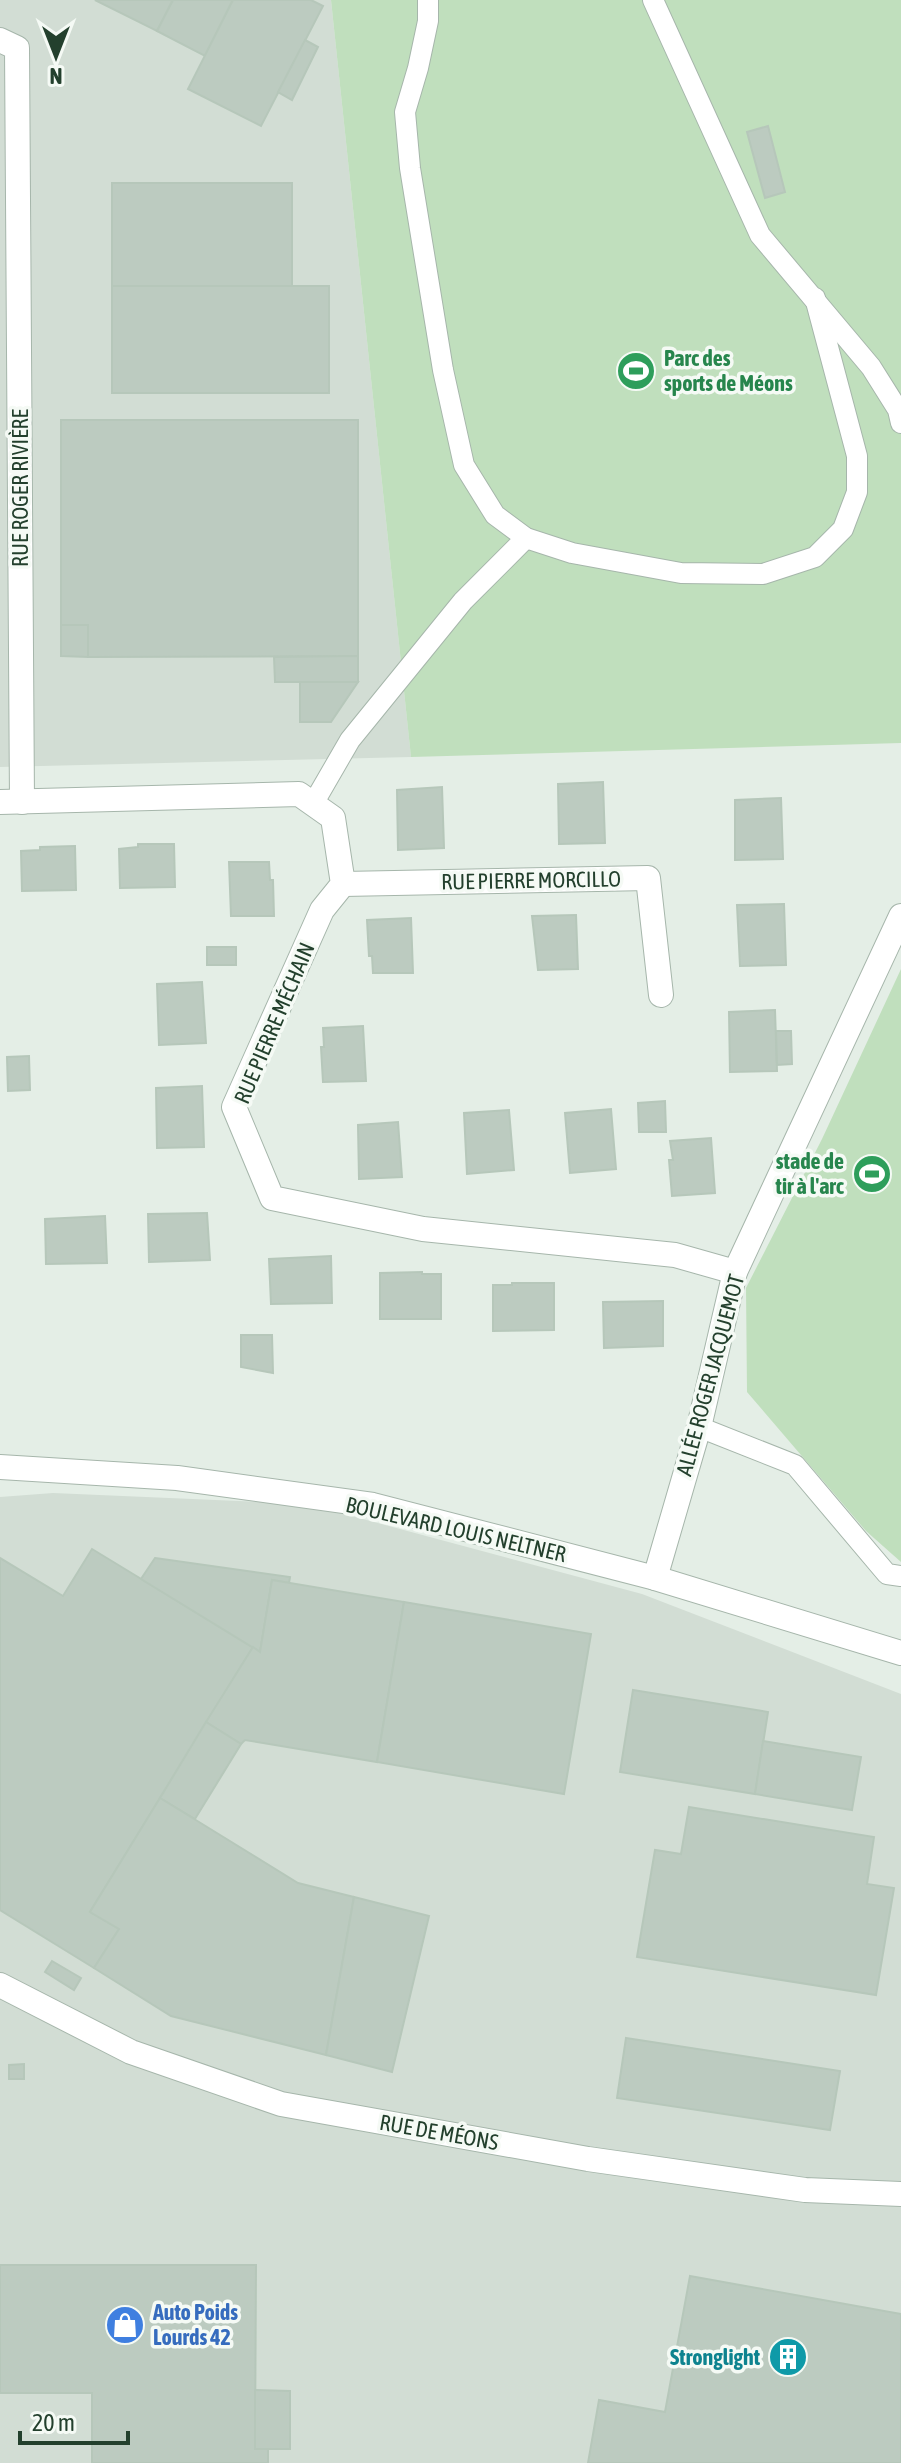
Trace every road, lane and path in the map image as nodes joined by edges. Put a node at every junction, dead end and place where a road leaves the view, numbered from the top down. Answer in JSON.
{"nodes":[{"id":1,"x":428,"y":0,"type":"edge"},
{"id":2,"x":653,"y":0,"type":"edge"},
{"id":3,"x":0,"y":40,"type":"edge"},
{"id":4,"x":815,"y":298,"type":"junction"},
{"id":5,"x":901,"y":423,"type":"edge"},
{"id":6,"x":526,"y":538,"type":"junction"},
{"id":7,"x":11,"y":802,"type":"edge"},
{"id":8,"x":313,"y":804,"type":"junction"},
{"id":9,"x":343,"y":884,"type":"junction"},
{"id":10,"x":901,"y":916,"type":"edge"},
{"id":11,"x":661,"y":995,"type":"dead end"},
{"id":12,"x":735,"y":1272,"type":"junction"},
{"id":13,"x":699,"y":1427,"type":"junction"},
{"id":14,"x":0,"y":1467,"type":"edge"},
{"id":15,"x":901,"y":1576,"type":"edge"},
{"id":16,"x":655,"y":1578,"type":"junction"},
{"id":17,"x":901,"y":1653,"type":"edge"},
{"id":18,"x":0,"y":1985,"type":"edge"},
{"id":19,"x":901,"y":2194,"type":"edge"}],
"edges":[{"from":1,"to":6,"type":"lane"},
{"from":2,"to":4,"type":"lane"},
{"from":3,"to":7,"type":"street","name":"RUE ROGER RIVIÈRE"},
{"from":4,"to":5,"type":"lane"},
{"from":4,"to":6,"type":"lane"},
{"from":6,"to":8,"type":"lane"},
{"from":7,"to":8,"type":"street"},
{"from":8,"to":9,"type":"street"},
{"from":9,"to":11,"type":"street","name":"RUE PIERRE MORCILLO"},
{"from":9,"to":12,"type":"street","name":"RUE PIERRE MÉCHAIN"},
{"from":10,"to":12,"type":"street","name":"ALLÉE ROGER JACQUEMOT"},
{"from":12,"to":13,"type":"street","name":"ALLÉE ROGER JACQUEMOT"},
{"from":13,"to":15,"type":"lane"},
{"from":13,"to":16,"type":"street","name":"ALLÉE ROGER JACQUEMOT"},
{"from":14,"to":16,"type":"street","name":"BOULEVARD LOUIS NELTNER"},
{"from":16,"to":17,"type":"street","name":"BOULEVARD LOUIS NELTNER"},
{"from":18,"to":19,"type":"street","name":"RUE DE MÉONS"}]}
